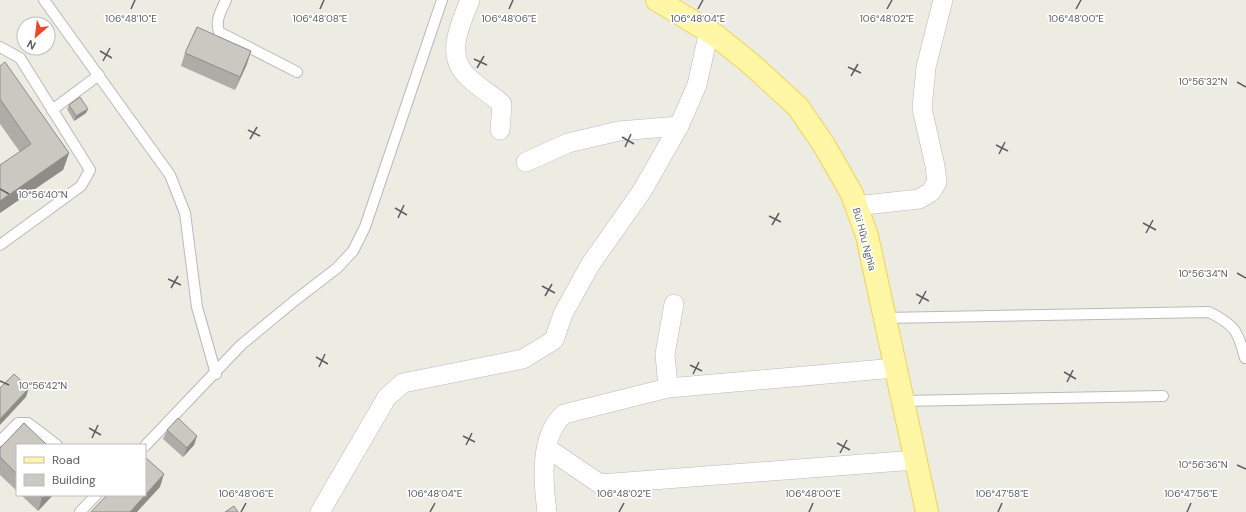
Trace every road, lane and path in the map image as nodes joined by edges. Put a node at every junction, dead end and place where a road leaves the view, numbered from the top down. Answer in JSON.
{"nodes":[{"id":1,"x":44,"y":0,"type":"edge"},
{"id":2,"x":226,"y":0,"type":"edge"},
{"id":3,"x":442,"y":0,"type":"edge"},
{"id":4,"x":470,"y":0,"type":"edge"},
{"id":5,"x":943,"y":0,"type":"edge"},
{"id":6,"x":670,"y":3,"type":"edge"},
{"id":7,"x":709,"y":31,"type":"junction"},
{"id":8,"x":0,"y":47,"type":"edge"},
{"id":9,"x":298,"y":72,"type":"dead end"},
{"id":10,"x":99,"y":75,"type":"junction"},
{"id":11,"x":52,"y":110,"type":"junction"},
{"id":12,"x":679,"y":126,"type":"junction"},
{"id":13,"x":500,"y":130,"type":"dead end"},
{"id":14,"x":526,"y":162,"type":"dead end"},
{"id":15,"x":856,"y":206,"type":"junction"},
{"id":16,"x":0,"y":245,"type":"edge"},
{"id":17,"x":674,"y":304,"type":"dead end"},
{"id":18,"x":884,"y":318,"type":"junction"},
{"id":19,"x":1245,"y":358,"type":"edge"},
{"id":20,"x":895,"y":368,"type":"junction"},
{"id":21,"x":216,"y":374,"type":"junction"},
{"id":22,"x":668,"y":388,"type":"junction"},
{"id":23,"x":1163,"y":396,"type":"dead end"},
{"id":24,"x":902,"y":400,"type":"junction"},
{"id":25,"x":0,"y":441,"type":"edge"},
{"id":26,"x":57,"y":444,"type":"edge"},
{"id":27,"x":146,"y":445,"type":"edge"},
{"id":28,"x":547,"y":448,"type":"junction"},
{"id":29,"x":915,"y":460,"type":"junction"},
{"id":30,"x":95,"y":496,"type":"edge"},
{"id":31,"x":80,"y":512,"type":"edge"},
{"id":32,"x":320,"y":512,"type":"edge"},
{"id":33,"x":547,"y":512,"type":"edge"},
{"id":34,"x":927,"y":512,"type":"edge"}],
"edges":[{"from":1,"to":10,"type":"lane"},
{"from":2,"to":9,"type":"lane"},
{"from":3,"to":21,"type":"lane"},
{"from":4,"to":13,"type":"street"},
{"from":5,"to":15,"type":"street"},
{"from":6,"to":7,"type":"main road","name":"Bùi Hữu Nghĩa"},
{"from":7,"to":12,"type":"street"},
{"from":7,"to":15,"type":"main road","name":"Bùi Hữu Nghĩa"},
{"from":8,"to":11,"type":"lane"},
{"from":10,"to":11,"type":"lane"},
{"from":10,"to":21,"type":"lane"},
{"from":11,"to":16,"type":"lane"},
{"from":12,"to":14,"type":"street"},
{"from":12,"to":32,"type":"street"},
{"from":15,"to":18,"type":"main road","name":"Bùi Hữu Nghĩa"},
{"from":17,"to":22,"type":"street"},
{"from":18,"to":19,"type":"lane"},
{"from":18,"to":20,"type":"main road","name":"Bùi Hữu Nghĩa"},
{"from":20,"to":22,"type":"street"},
{"from":20,"to":24,"type":"main road","name":"Bùi Hữu Nghĩa"},
{"from":21,"to":27,"type":"lane"},
{"from":22,"to":28,"type":"street"},
{"from":23,"to":24,"type":"lane"},
{"from":24,"to":29,"type":"main road","name":"Bùi Hữu Nghĩa"},
{"from":25,"to":26,"type":"lane"},
{"from":28,"to":29,"type":"street"},
{"from":28,"to":33,"type":"street"},
{"from":29,"to":34,"type":"main road","name":"Bùi Hữu Nghĩa"},
{"from":30,"to":31,"type":"lane"}]}
